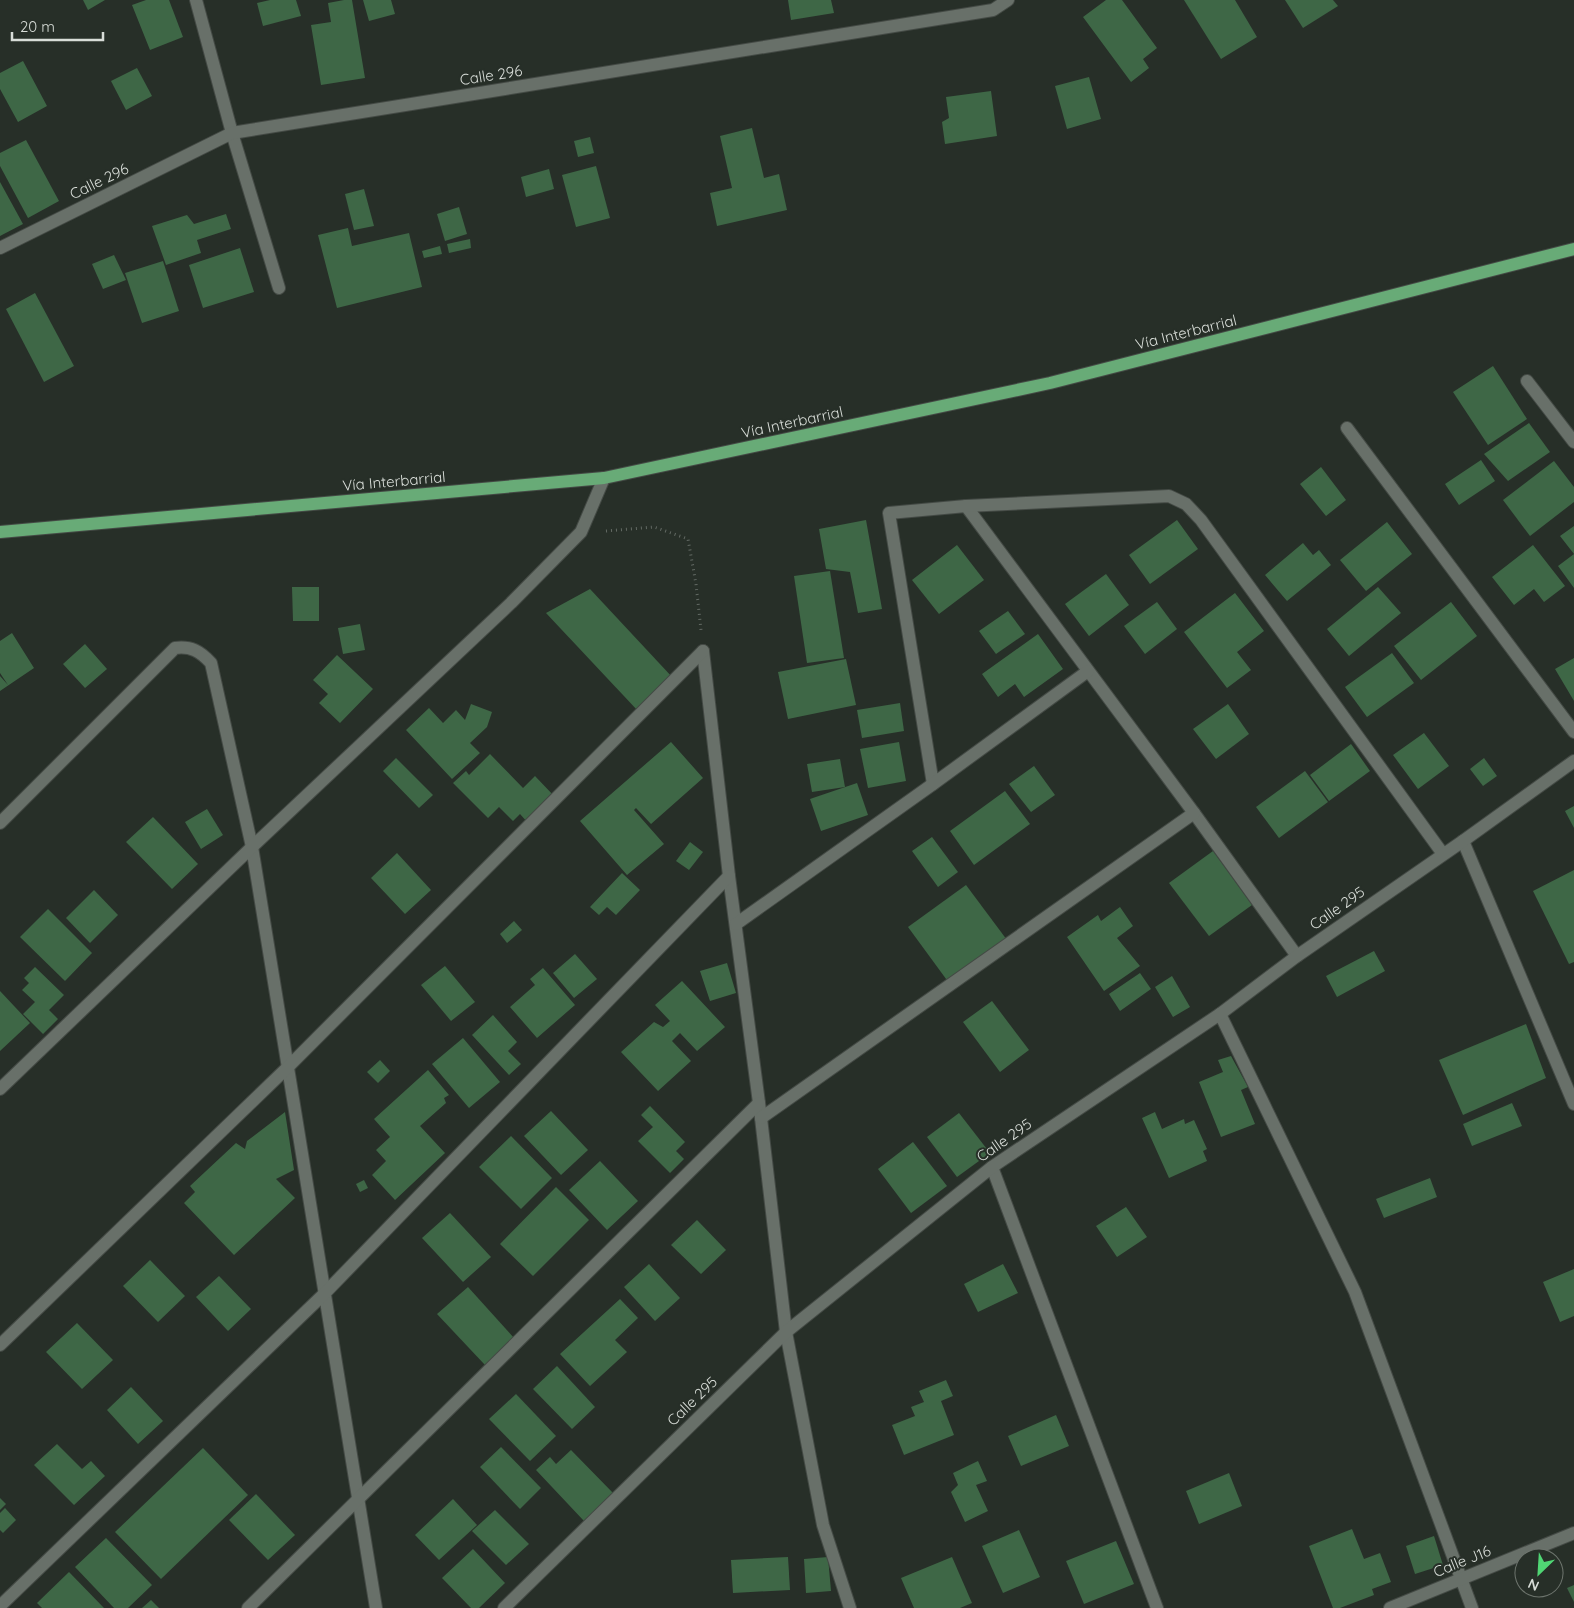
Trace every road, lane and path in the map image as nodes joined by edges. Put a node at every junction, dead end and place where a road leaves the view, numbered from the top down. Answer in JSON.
{"nodes":[{"id":1,"x":196,"y":0,"type":"edge"},
{"id":2,"x":1008,"y":0,"type":"edge"},
{"id":3,"x":992,"y":5,"type":"edge"},
{"id":4,"x":232,"y":133,"type":"junction"},
{"id":5,"x":0,"y":248,"type":"edge"},
{"id":6,"x":1574,"y":249,"type":"edge"},
{"id":7,"x":279,"y":288,"type":"dead end"},
{"id":8,"x":1527,"y":381,"type":"dead end"},
{"id":9,"x":1347,"y":428,"type":"dead end"},
{"id":10,"x":1574,"y":442,"type":"edge"},
{"id":11,"x":604,"y":478,"type":"junction"},
{"id":12,"x":966,"y":506,"type":"junction"},
{"id":13,"x":0,"y":532,"type":"edge"},
{"id":14,"x":581,"y":532,"type":"junction"},
{"id":15,"x":703,"y":651,"type":"junction"},
{"id":16,"x":1088,"y":671,"type":"junction"},
{"id":17,"x":1574,"y":732,"type":"edge"},
{"id":18,"x":1574,"y":761,"type":"edge"},
{"id":19,"x":933,"y":784,"type":"junction"},
{"id":20,"x":1194,"y":813,"type":"junction"},
{"id":21,"x":0,"y":823,"type":"edge"},
{"id":22,"x":1463,"y":841,"type":"junction"},
{"id":23,"x":252,"y":847,"type":"junction"},
{"id":24,"x":1443,"y":854,"type":"junction"},
{"id":25,"x":729,"y":876,"type":"junction"},
{"id":26,"x":736,"y":924,"type":"junction"},
{"id":27,"x":1297,"y":956,"type":"junction"},
{"id":28,"x":1220,"y":1014,"type":"junction"},
{"id":29,"x":288,"y":1067,"type":"junction"},
{"id":30,"x":0,"y":1089,"type":"edge"},
{"id":31,"x":759,"y":1102,"type":"junction"},
{"id":32,"x":1574,"y":1104,"type":"edge"},
{"id":33,"x":761,"y":1118,"type":"junction"},
{"id":34,"x":992,"y":1167,"type":"junction"},
{"id":35,"x":324,"y":1294,"type":"junction"},
{"id":36,"x":786,"y":1332,"type":"junction"},
{"id":37,"x":0,"y":1345,"type":"edge"},
{"id":38,"x":358,"y":1498,"type":"junction"},
{"id":39,"x":1574,"y":1532,"type":"edge"},
{"id":40,"x":1460,"y":1580,"type":"junction"},
{"id":41,"x":0,"y":1606,"type":"edge"},
{"id":42,"x":248,"y":1608,"type":"edge"},
{"id":43,"x":376,"y":1608,"type":"edge"},
{"id":44,"x":504,"y":1608,"type":"edge"},
{"id":45,"x":850,"y":1608,"type":"edge"},
{"id":46,"x":1157,"y":1608,"type":"edge"},
{"id":47,"x":1390,"y":1608,"type":"edge"},
{"id":48,"x":1472,"y":1608,"type":"edge"}],
"edges":[{"from":1,"to":4,"type":"street"},
{"from":2,"to":3,"type":"street","name":"Calle 296"},
{"from":3,"to":4,"type":"street","name":"Calle 296"},
{"from":4,"to":5,"type":"street","name":"Calle 296"},
{"from":4,"to":7,"type":"street"},
{"from":6,"to":11,"type":"main road","name":"Vía Interbarrial"},
{"from":8,"to":10,"type":"street"},
{"from":9,"to":17,"type":"street"},
{"from":11,"to":13,"type":"main road","name":"Vía Interbarrial"},
{"from":11,"to":14,"type":"street"},
{"from":12,"to":16,"type":"street"},
{"from":12,"to":19,"type":"street"},
{"from":12,"to":24,"type":"street"},
{"from":14,"to":15,"type":"path"},
{"from":14,"to":23,"type":"street"},
{"from":15,"to":25,"type":"street"},
{"from":15,"to":29,"type":"street"},
{"from":16,"to":19,"type":"street"},
{"from":16,"to":20,"type":"street"},
{"from":18,"to":22,"type":"street","name":"Calle 295"},
{"from":19,"to":26,"type":"street"},
{"from":20,"to":27,"type":"street"},
{"from":20,"to":33,"type":"street"},
{"from":21,"to":23,"type":"street"},
{"from":22,"to":24,"type":"street","name":"Calle 295"},
{"from":22,"to":32,"type":"street"},
{"from":23,"to":29,"type":"street"},
{"from":23,"to":30,"type":"street"},
{"from":24,"to":27,"type":"street","name":"Calle 295"},
{"from":25,"to":26,"type":"street"},
{"from":25,"to":35,"type":"street"},
{"from":26,"to":31,"type":"street"},
{"from":27,"to":28,"type":"street","name":"Calle 295"},
{"from":28,"to":34,"type":"street","name":"Calle 295"},
{"from":28,"to":40,"type":"street"},
{"from":29,"to":35,"type":"street"},
{"from":29,"to":37,"type":"street"},
{"from":31,"to":33,"type":"street"},
{"from":31,"to":38,"type":"street"},
{"from":33,"to":36,"type":"street"},
{"from":34,"to":36,"type":"street","name":"Calle 295"},
{"from":34,"to":46,"type":"street"},
{"from":35,"to":38,"type":"street"},
{"from":35,"to":41,"type":"street"},
{"from":36,"to":44,"type":"street","name":"Calle 295"},
{"from":36,"to":45,"type":"street"},
{"from":38,"to":42,"type":"street"},
{"from":38,"to":43,"type":"street"},
{"from":39,"to":40,"type":"street","name":"Calle J16"},
{"from":40,"to":47,"type":"street","name":"Calle J16"},
{"from":40,"to":48,"type":"street"}]}
